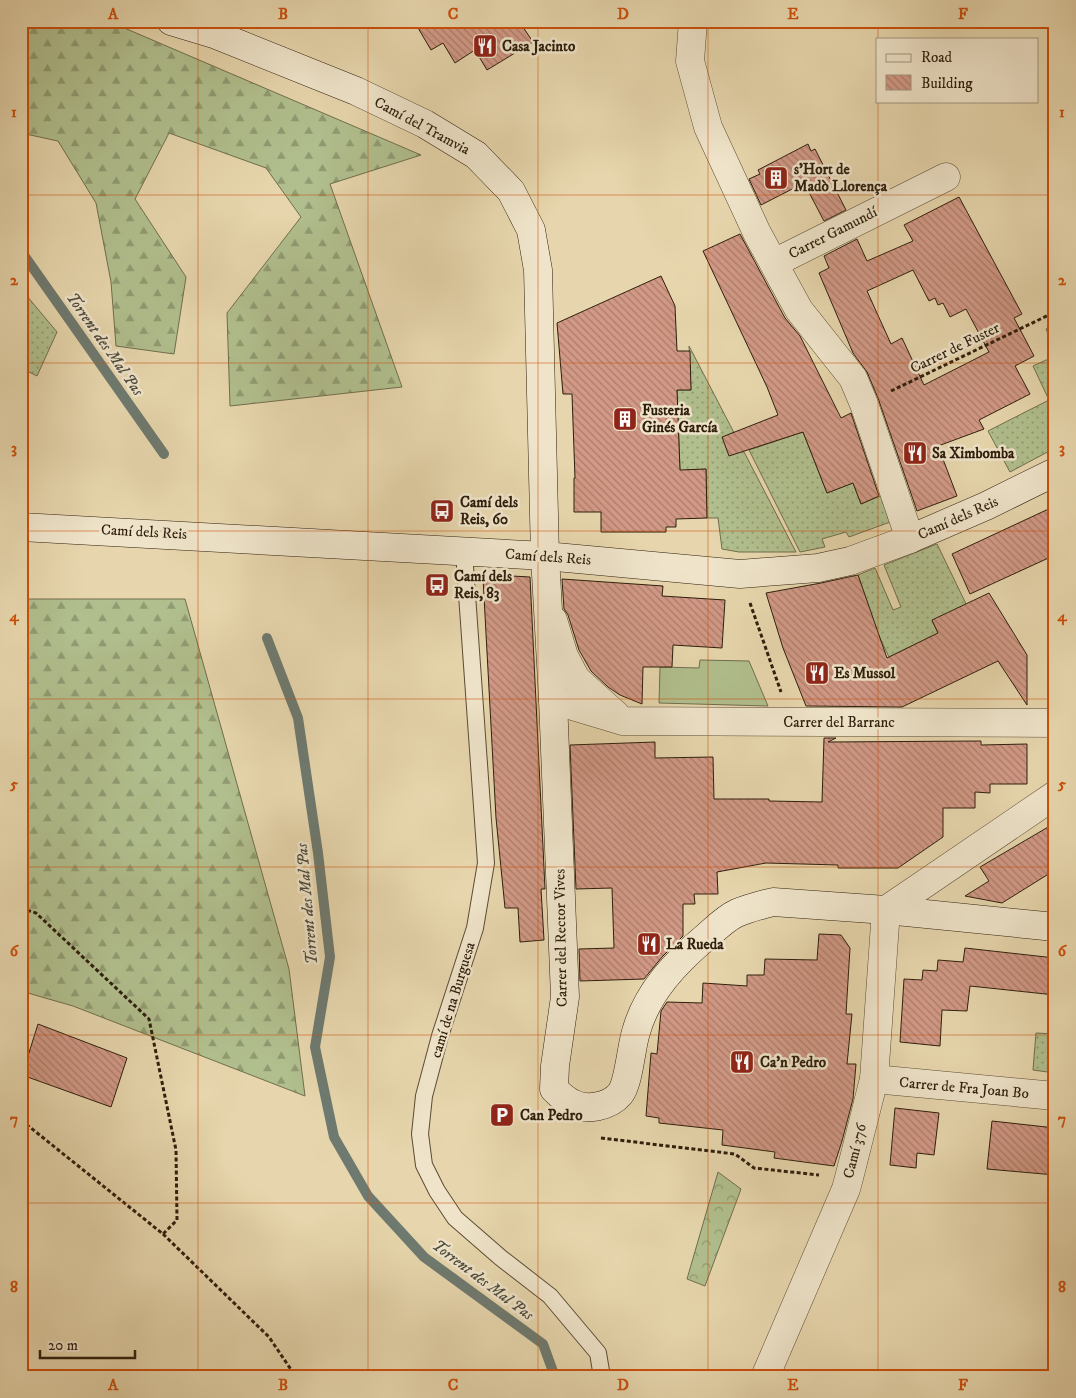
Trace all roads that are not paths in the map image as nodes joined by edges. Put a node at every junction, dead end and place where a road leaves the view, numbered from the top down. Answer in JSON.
{"nodes":[{"id":1,"x":171,"y":21,"type":"edge"},
{"id":2,"x":693,"y":21,"type":"edge"},
{"id":3,"x":946,"y":177,"type":"dead end"},
{"id":4,"x":774,"y":263,"type":"junction"},
{"id":5,"x":1055,"y":472,"type":"edge"},
{"id":6,"x":21,"y":526,"type":"edge"},
{"id":7,"x":910,"y":538,"type":"junction"},
{"id":8,"x":464,"y":552,"type":"junction"},
{"id":9,"x":544,"y":556,"type":"junction"},
{"id":10,"x":547,"y":601,"type":"junction"},
{"id":11,"x":553,"y":700,"type":"junction"},
{"id":12,"x":623,"y":721,"type":"junction"},
{"id":13,"x":1055,"y":723,"type":"edge"},
{"id":14,"x":1055,"y":795,"type":"edge"},
{"id":15,"x":886,"y":910,"type":"junction"},
{"id":16,"x":1055,"y":927,"type":"edge"},
{"id":17,"x":874,"y":1079,"type":"junction"},
{"id":18,"x":1055,"y":1096,"type":"edge"},
{"id":19,"x":602,"y":1377,"type":"edge"},
{"id":20,"x":765,"y":1377,"type":"edge"}],
"edges":[{"from":1,"to":9,"type":"street","name":"Camí del Tramvia"},
{"from":2,"to":4,"type":"street"},
{"from":3,"to":4,"type":"street","name":"Carrer Gamundí"},
{"from":4,"to":7,"type":"street"},
{"from":5,"to":7,"type":"street","name":"Camí dels Reis"},
{"from":6,"to":8,"type":"street","name":"Camí dels Reis"},
{"from":7,"to":9,"type":"street","name":"Camí dels Reis"},
{"from":8,"to":9,"type":"street","name":"Camí dels Reis"},
{"from":8,"to":19,"type":"lane","name":"camí de na Burguesa"},
{"from":9,"to":10,"type":"street","name":"Carrer del Rector Vives"},
{"from":10,"to":11,"type":"street","name":"Carrer del Rector Vives"},
{"from":10,"to":12,"type":"street"},
{"from":11,"to":12,"type":"street","name":"Carrer del Barranc"},
{"from":11,"to":15,"type":"street","name":"Carrer del Rector Vives"},
{"from":12,"to":13,"type":"street","name":"Carrer del Barranc"},
{"from":14,"to":15,"type":"street"},
{"from":15,"to":16,"type":"street","name":"Carrer del Rector Vives"},
{"from":15,"to":17,"type":"street","name":"Camí 376"},
{"from":17,"to":18,"type":"street","name":"Carrer de Fra Joan Bo"},
{"from":17,"to":20,"type":"street","name":"Camí 376"}]}
